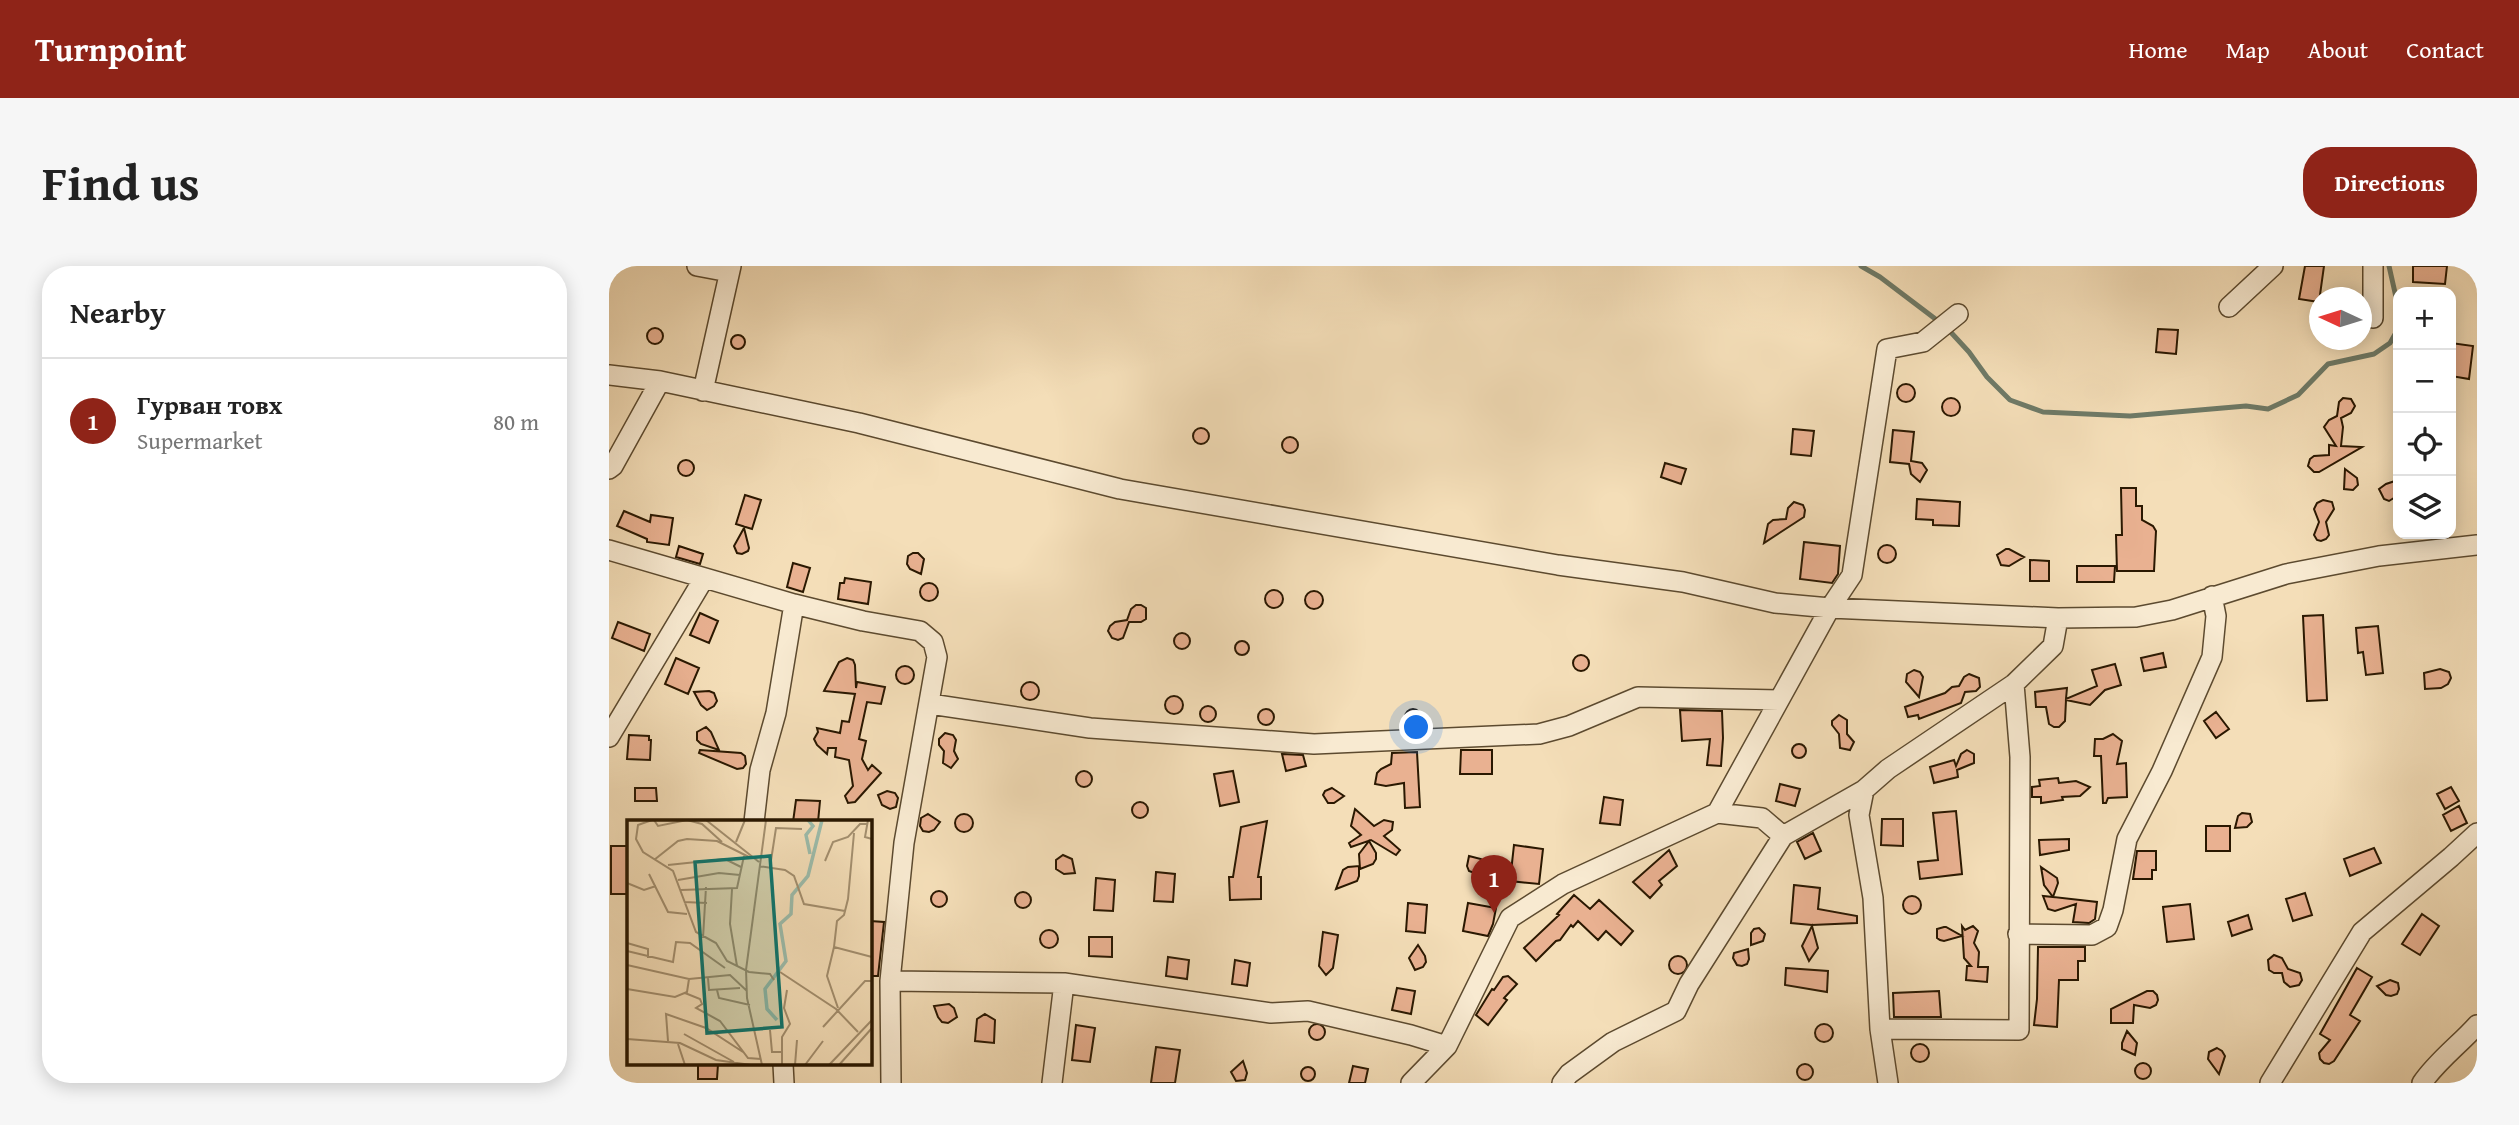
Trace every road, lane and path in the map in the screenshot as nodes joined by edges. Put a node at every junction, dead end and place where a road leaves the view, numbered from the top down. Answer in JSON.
{"nodes":[{"id":1,"x":697,"y":266,"type":"edge"},
{"id":2,"x":2273,"y":266,"type":"edge"},
{"id":3,"x":2373,"y":266,"type":"edge"},
{"id":4,"x":730,"y":269,"type":"edge"},
{"id":5,"x":2229,"y":307,"type":"dead end"},
{"id":6,"x":2373,"y":318,"type":"dead end"},
{"id":7,"x":1950,"y":321,"type":"dead end"},
{"id":8,"x":609,"y":375,"type":"edge"},
{"id":9,"x":660,"y":381,"type":"junction"},
{"id":10,"x":703,"y":391,"type":"junction"},
{"id":11,"x":610,"y":470,"type":"edge"},
{"id":12,"x":2477,"y":545,"type":"edge"},
{"id":13,"x":609,"y":551,"type":"edge"},
{"id":14,"x":703,"y":580,"type":"junction"},
{"id":15,"x":2212,"y":596,"type":"junction"},
{"id":16,"x":794,"y":604,"type":"junction"},
{"id":17,"x":1830,"y":608,"type":"junction"},
{"id":18,"x":2058,"y":618,"type":"junction"},
{"id":19,"x":2014,"y":684,"type":"junction"},
{"id":20,"x":1779,"y":700,"type":"junction"},
{"id":21,"x":930,"y":704,"type":"junction"},
{"id":22,"x":609,"y":737,"type":"edge"},
{"id":23,"x":1864,"y":790,"type":"junction"},
{"id":24,"x":1717,"y":813,"type":"junction"},
{"id":25,"x":754,"y":820,"type":"edge"},
{"id":26,"x":2477,"y":832,"type":"edge"},
{"id":27,"x":1783,"y":836,"type":"junction"},
{"id":28,"x":2018,"y":934,"type":"junction"},
{"id":29,"x":890,"y":981,"type":"junction"},
{"id":30,"x":1064,"y":983,"type":"junction"},
{"id":31,"x":2477,"y":1026,"type":"edge"},
{"id":32,"x":1880,"y":1029,"type":"junction"},
{"id":33,"x":1447,"y":1046,"type":"junction"},
{"id":34,"x":891,"y":1083,"type":"edge"},
{"id":35,"x":1052,"y":1083,"type":"edge"},
{"id":36,"x":1412,"y":1083,"type":"edge"},
{"id":37,"x":1562,"y":1083,"type":"edge"},
{"id":38,"x":1888,"y":1083,"type":"edge"},
{"id":39,"x":2270,"y":1083,"type":"edge"},
{"id":40,"x":2421,"y":1083,"type":"edge"}],
"edges":[{"from":1,"to":4,"type":"street"},
{"from":2,"to":5,"type":"street"},
{"from":3,"to":6,"type":"street"},
{"from":4,"to":10,"type":"street"},
{"from":7,"to":17,"type":"street"},
{"from":8,"to":9,"type":"street"},
{"from":9,"to":10,"type":"street"},
{"from":9,"to":11,"type":"street"},
{"from":10,"to":17,"type":"street"},
{"from":12,"to":15,"type":"street"},
{"from":13,"to":14,"type":"street"},
{"from":14,"to":16,"type":"street"},
{"from":14,"to":22,"type":"street"},
{"from":15,"to":18,"type":"street"},
{"from":15,"to":28,"type":"street"},
{"from":16,"to":21,"type":"street"},
{"from":16,"to":25,"type":"street"},
{"from":17,"to":18,"type":"street"},
{"from":17,"to":20,"type":"street"},
{"from":18,"to":19,"type":"street"},
{"from":19,"to":23,"type":"street"},
{"from":19,"to":28,"type":"street"},
{"from":20,"to":21,"type":"street"},
{"from":20,"to":24,"type":"street"},
{"from":21,"to":29,"type":"street"},
{"from":23,"to":27,"type":"street"},
{"from":23,"to":32,"type":"street"},
{"from":24,"to":27,"type":"street"},
{"from":24,"to":33,"type":"street"},
{"from":26,"to":39,"type":"street"},
{"from":27,"to":37,"type":"street"},
{"from":28,"to":32,"type":"street"},
{"from":29,"to":30,"type":"street"},
{"from":29,"to":34,"type":"street"},
{"from":30,"to":33,"type":"street"},
{"from":30,"to":35,"type":"street"},
{"from":31,"to":40,"type":"street"},
{"from":32,"to":38,"type":"street"},
{"from":33,"to":36,"type":"street"}]}
